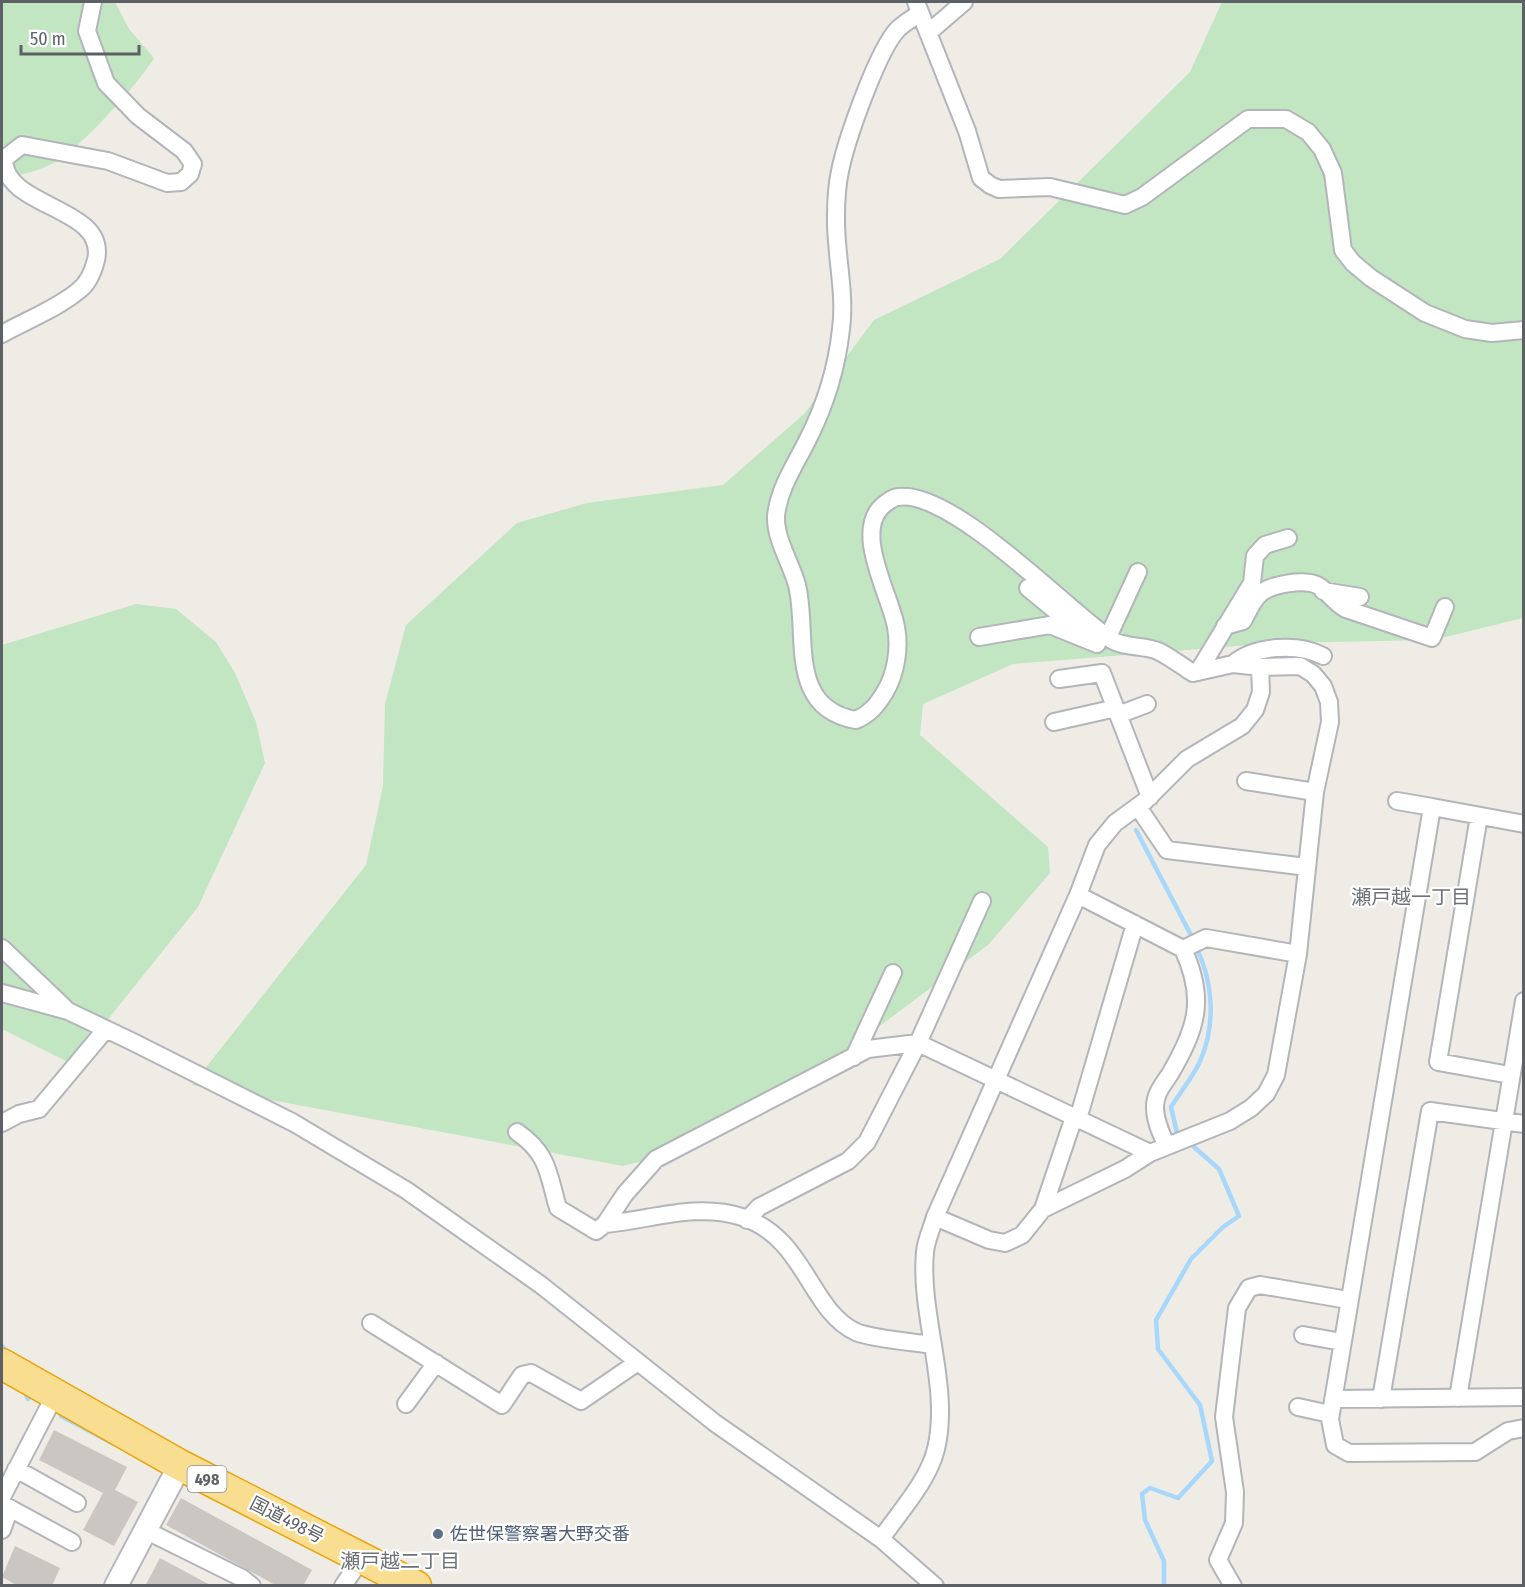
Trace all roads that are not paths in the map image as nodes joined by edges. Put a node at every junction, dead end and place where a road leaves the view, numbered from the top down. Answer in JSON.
{"nodes":[{"id":1,"x":93,"y":2,"type":"edge"},
{"id":2,"x":964,"y":2,"type":"edge"},
{"id":3,"x":918,"y":7,"type":"edge"},
{"id":4,"x":928,"y":33,"type":"junction"},
{"id":5,"x":5,"y":179,"type":"edge"},
{"id":6,"x":1524,"y":330,"type":"edge"},
{"id":7,"x":2,"y":334,"type":"edge"},
{"id":8,"x":1288,"y":538,"type":"dead end"},
{"id":9,"x":1138,"y":572,"type":"dead end"},
{"id":10,"x":1028,"y":588,"type":"dead end"},
{"id":11,"x":1323,"y":591,"type":"junction"},
{"id":12,"x":1360,"y":597,"type":"dead end"},
{"id":13,"x":1445,"y":607,"type":"dead end"},
{"id":14,"x":1225,"y":626,"type":"junction"},
{"id":15,"x":979,"y":637,"type":"dead end"},
{"id":16,"x":1106,"y":641,"type":"junction"},
{"id":17,"x":1323,"y":656,"type":"dead end"},
{"id":18,"x":1233,"y":664,"type":"junction"},
{"id":19,"x":1260,"y":667,"type":"junction"},
{"id":20,"x":1198,"y":672,"type":"junction"},
{"id":21,"x":1059,"y":679,"type":"dead end"},
{"id":22,"x":1147,"y":704,"type":"dead end"},
{"id":23,"x":1117,"y":712,"type":"junction"},
{"id":24,"x":1054,"y":722,"type":"dead end"},
{"id":25,"x":1246,"y":781,"type":"dead end"},
{"id":26,"x":1315,"y":792,"type":"junction"},
{"id":27,"x":1397,"y":801,"type":"dead end"},
{"id":28,"x":1144,"y":802,"type":"junction"},
{"id":29,"x":1432,"y":807,"type":"junction"},
{"id":30,"x":1479,"y":816,"type":"junction"},
{"id":31,"x":1524,"y":824,"type":"edge"},
{"id":32,"x":1307,"y":867,"type":"junction"},
{"id":33,"x":1078,"y":895,"type":"junction"},
{"id":34,"x":982,"y":901,"type":"dead end"},
{"id":35,"x":1135,"y":924,"type":"junction"},
{"id":36,"x":2,"y":948,"type":"edge"},
{"id":37,"x":1184,"y":948,"type":"junction"},
{"id":38,"x":1298,"y":954,"type":"junction"},
{"id":39,"x":893,"y":973,"type":"dead end"},
{"id":40,"x":5,"y":998,"type":"edge"},
{"id":41,"x":1524,"y":1001,"type":"edge"},
{"id":42,"x":68,"y":1011,"type":"junction"},
{"id":43,"x":106,"y":1029,"type":"junction"},
{"id":44,"x":918,"y":1043,"type":"junction"},
{"id":45,"x":854,"y":1057,"type":"junction"},
{"id":46,"x":1510,"y":1075,"type":"junction"},
{"id":47,"x":996,"y":1079,"type":"junction"},
{"id":48,"x":1076,"y":1118,"type":"junction"},
{"id":49,"x":1502,"y":1121,"type":"junction"},
{"id":50,"x":2,"y":1123,"type":"edge"},
{"id":51,"x":1524,"y":1124,"type":"edge"},
{"id":52,"x":517,"y":1132,"type":"dead end"},
{"id":53,"x":1167,"y":1146,"type":"junction"},
{"id":54,"x":1150,"y":1153,"type":"junction"},
{"id":55,"x":1043,"y":1209,"type":"junction"},
{"id":56,"x":935,"y":1217,"type":"junction"},
{"id":57,"x":747,"y":1220,"type":"junction"},
{"id":58,"x":605,"y":1224,"type":"junction"},
{"id":59,"x":1348,"y":1300,"type":"junction"},
{"id":60,"x":371,"y":1323,"type":"dead end"},
{"id":61,"x":1303,"y":1335,"type":"dead end"},
{"id":62,"x":1342,"y":1342,"type":"junction"},
{"id":63,"x":933,"y":1345,"type":"junction"},
{"id":64,"x":638,"y":1362,"type":"junction"},
{"id":65,"x":436,"y":1363,"type":"junction"},
{"id":66,"x":2,"y":1365,"type":"edge"},
{"id":67,"x":56,"y":1393,"type":"junction"},
{"id":68,"x":1524,"y":1397,"type":"edge"},
{"id":69,"x":1458,"y":1398,"type":"junction"},
{"id":70,"x":1381,"y":1399,"type":"junction"},
{"id":71,"x":406,"y":1404,"type":"dead end"},
{"id":72,"x":1298,"y":1407,"type":"dead end"},
{"id":73,"x":1332,"y":1407,"type":"junction"},
{"id":74,"x":1524,"y":1428,"type":"edge"},
{"id":75,"x":180,"y":1465,"type":"junction"},
{"id":76,"x":16,"y":1469,"type":"junction"},
{"id":77,"x":2,"y":1497,"type":"edge"},
{"id":78,"x":77,"y":1503,"type":"dead end"},
{"id":79,"x":2,"y":1504,"type":"edge"},
{"id":80,"x":2,"y":1516,"type":"edge"},
{"id":81,"x":2,"y":1530,"type":"edge"},
{"id":82,"x":145,"y":1530,"type":"junction"},
{"id":83,"x":880,"y":1539,"type":"junction"},
{"id":84,"x":72,"y":1542,"type":"dead end"},
{"id":85,"x":361,"y":1558,"type":"junction"},
{"id":86,"x":116,"y":1586,"type":"edge"},
{"id":87,"x":252,"y":1586,"type":"edge"},
{"id":88,"x":343,"y":1586,"type":"edge"},
{"id":89,"x":416,"y":1586,"type":"edge"},
{"id":90,"x":936,"y":1586,"type":"edge"},
{"id":91,"x":1233,"y":1586,"type":"edge"}],
"edges":[{"from":1,"to":5,"type":"street"},
{"from":2,"to":4,"type":"street"},
{"from":3,"to":4,"type":"street"},
{"from":3,"to":16,"type":"street"},
{"from":4,"to":6,"type":"street"},
{"from":5,"to":7,"type":"street"},
{"from":8,"to":14,"type":"street"},
{"from":9,"to":16,"type":"street"},
{"from":10,"to":16,"type":"street"},
{"from":11,"to":12,"type":"street"},
{"from":11,"to":13,"type":"street"},
{"from":11,"to":14,"type":"street"},
{"from":14,"to":20,"type":"street"},
{"from":15,"to":16,"type":"street"},
{"from":16,"to":20,"type":"street"},
{"from":17,"to":18,"type":"street"},
{"from":18,"to":19,"type":"street"},
{"from":18,"to":20,"type":"street"},
{"from":19,"to":26,"type":"street"},
{"from":19,"to":28,"type":"street"},
{"from":21,"to":23,"type":"street"},
{"from":22,"to":23,"type":"street"},
{"from":23,"to":24,"type":"street"},
{"from":23,"to":28,"type":"street"},
{"from":25,"to":26,"type":"street"},
{"from":26,"to":32,"type":"street"},
{"from":27,"to":29,"type":"street"},
{"from":28,"to":32,"type":"street"},
{"from":28,"to":33,"type":"street"},
{"from":29,"to":30,"type":"street"},
{"from":29,"to":59,"type":"street"},
{"from":30,"to":31,"type":"street"},
{"from":30,"to":46,"type":"street"},
{"from":32,"to":38,"type":"street"},
{"from":33,"to":35,"type":"street"},
{"from":33,"to":47,"type":"street"},
{"from":34,"to":44,"type":"street"},
{"from":35,"to":37,"type":"street"},
{"from":35,"to":48,"type":"street"},
{"from":36,"to":42,"type":"street"},
{"from":37,"to":38,"type":"street"},
{"from":37,"to":53,"type":"street"},
{"from":38,"to":53,"type":"street"},
{"from":39,"to":45,"type":"street"},
{"from":40,"to":42,"type":"street"},
{"from":41,"to":46,"type":"street"},
{"from":42,"to":43,"type":"street"},
{"from":43,"to":50,"type":"street"},
{"from":43,"to":64,"type":"street"},
{"from":44,"to":45,"type":"street"},
{"from":44,"to":47,"type":"street"},
{"from":44,"to":57,"type":"street"},
{"from":45,"to":58,"type":"street"},
{"from":46,"to":49,"type":"street"},
{"from":47,"to":48,"type":"street"},
{"from":47,"to":56,"type":"street"},
{"from":48,"to":54,"type":"street"},
{"from":48,"to":55,"type":"street"},
{"from":49,"to":51,"type":"street"},
{"from":49,"to":69,"type":"street"},
{"from":49,"to":70,"type":"street"},
{"from":52,"to":58,"type":"street"},
{"from":53,"to":54,"type":"street"},
{"from":54,"to":55,"type":"street"},
{"from":55,"to":56,"type":"street"},
{"from":56,"to":63,"type":"street"},
{"from":57,"to":58,"type":"street"},
{"from":57,"to":63,"type":"street"},
{"from":59,"to":62,"type":"street"},
{"from":59,"to":91,"type":"street"},
{"from":60,"to":65,"type":"street"},
{"from":61,"to":62,"type":"street"},
{"from":62,"to":73,"type":"street"},
{"from":63,"to":83,"type":"street"},
{"from":64,"to":65,"type":"street"},
{"from":64,"to":83,"type":"street"},
{"from":65,"to":71,"type":"street"},
{"from":66,"to":67,"type":"highway","name":"国道498号","number":"498"},
{"from":67,"to":75,"type":"highway","name":"国道498号","number":"498"},
{"from":67,"to":76,"type":"street"},
{"from":68,"to":69,"type":"street"},
{"from":69,"to":70,"type":"street"},
{"from":70,"to":73,"type":"street"},
{"from":72,"to":73,"type":"street"},
{"from":73,"to":74,"type":"street"},
{"from":75,"to":82,"type":"street"},
{"from":75,"to":85,"type":"highway","name":"国道498号","number":"498"},
{"from":76,"to":77,"type":"street"},
{"from":76,"to":78,"type":"street"},
{"from":79,"to":84,"type":"street"},
{"from":80,"to":81,"type":"street"},
{"from":82,"to":86,"type":"street"},
{"from":82,"to":87,"type":"street"},
{"from":83,"to":90,"type":"street"},
{"from":85,"to":88,"type":"street"},
{"from":85,"to":89,"type":"highway","name":"国道498号","number":"498"}]}
